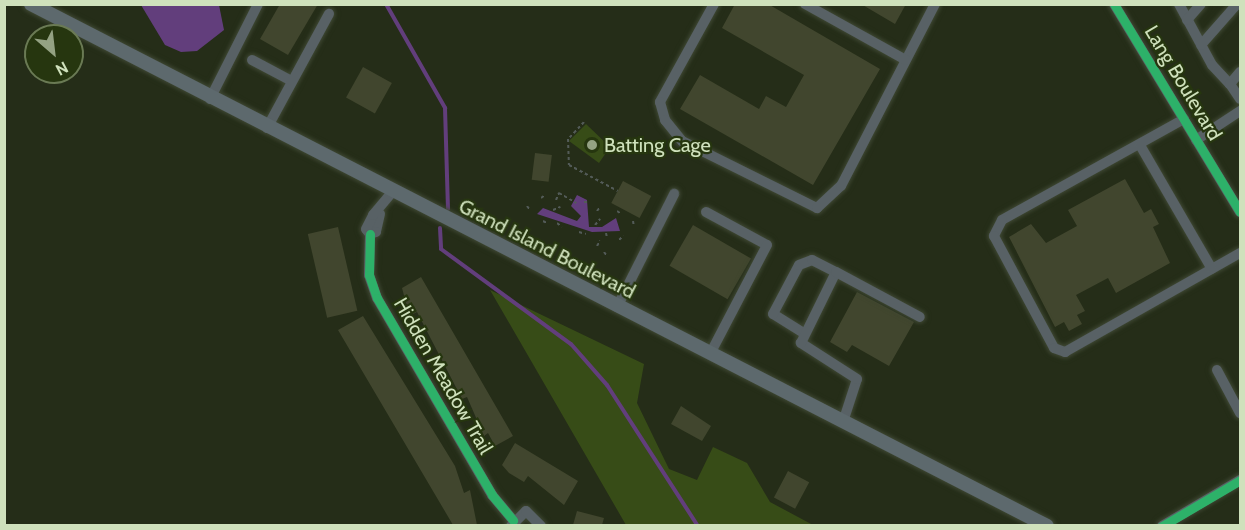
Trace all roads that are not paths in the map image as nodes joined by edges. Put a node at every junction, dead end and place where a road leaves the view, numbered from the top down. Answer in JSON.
{"nodes":[{"id":1,"x":31,"y":4,"type":"edge"},
{"id":2,"x":258,"y":4,"type":"edge"},
{"id":3,"x":714,"y":4,"type":"edge"},
{"id":4,"x":805,"y":4,"type":"edge"},
{"id":5,"x":935,"y":4,"type":"edge"},
{"id":6,"x":1114,"y":4,"type":"edge"},
{"id":7,"x":1179,"y":4,"type":"edge"},
{"id":8,"x":1200,"y":4,"type":"edge"},
{"id":9,"x":1237,"y":4,"type":"edge"},
{"id":10,"x":329,"y":14,"type":"dead end"},
{"id":11,"x":1187,"y":20,"type":"junction"},
{"id":12,"x":1201,"y":45,"type":"junction"},
{"id":13,"x":252,"y":60,"type":"dead end"},
{"id":14,"x":906,"y":60,"type":"junction"},
{"id":15,"x":1240,"y":72,"type":"edge"},
{"id":16,"x":290,"y":80,"type":"junction"},
{"id":17,"x":1230,"y":84,"type":"junction"},
{"id":18,"x":210,"y":99,"type":"junction"},
{"id":19,"x":1240,"y":99,"type":"edge"},
{"id":20,"x":1240,"y":111,"type":"edge"},
{"id":21,"x":1184,"y":118,"type":"junction"},
{"id":22,"x":267,"y":128,"type":"junction"},
{"id":23,"x":1196,"y":140,"type":"junction"},
{"id":24,"x":1140,"y":145,"type":"junction"},
{"id":25,"x":392,"y":192,"type":"junction"},
{"id":26,"x":674,"y":194,"type":"dead end"},
{"id":27,"x":706,"y":212,"type":"dead end"},
{"id":28,"x":1240,"y":212,"type":"edge"},
{"id":29,"x":1240,"y":253,"type":"edge"},
{"id":30,"x":1212,"y":269,"type":"junction"},
{"id":31,"x":836,"y":272,"type":"junction"},
{"id":32,"x":617,"y":307,"type":"junction"},
{"id":33,"x":920,"y":317,"type":"dead end"},
{"id":34,"x":802,"y":332,"type":"junction"},
{"id":35,"x":710,"y":354,"type":"junction"},
{"id":36,"x":1217,"y":370,"type":"dead end"},
{"id":37,"x":1240,"y":413,"type":"edge"},
{"id":38,"x":843,"y":422,"type":"junction"},
{"id":39,"x":1240,"y":480,"type":"edge"},
{"id":40,"x":512,"y":523,"type":"edge"},
{"id":41,"x":542,"y":525,"type":"edge"},
{"id":42,"x":1047,"y":525,"type":"edge"},
{"id":43,"x":1162,"y":525,"type":"edge"}],
"edges":[{"from":1,"to":18,"type":"main road","name":"Grand Island Boulevard"},
{"from":2,"to":18,"type":"street"},
{"from":3,"to":14,"type":"street"},
{"from":4,"to":14,"type":"street"},
{"from":5,"to":14,"type":"street"},
{"from":6,"to":21,"type":"street","name":"Lang Boulevard"},
{"from":7,"to":11,"type":"street"},
{"from":8,"to":11,"type":"street"},
{"from":9,"to":12,"type":"street"},
{"from":10,"to":16,"type":"street"},
{"from":11,"to":12,"type":"street"},
{"from":12,"to":17,"type":"street"},
{"from":13,"to":16,"type":"street"},
{"from":15,"to":17,"type":"street"},
{"from":16,"to":22,"type":"street"},
{"from":17,"to":19,"type":"street"},
{"from":18,"to":22,"type":"main road","name":"Grand Island Boulevard"},
{"from":20,"to":23,"type":"street"},
{"from":21,"to":23,"type":"street","name":"Lang Boulevard"},
{"from":21,"to":24,"type":"street"},
{"from":22,"to":25,"type":"main road","name":"Grand Island Boulevard"},
{"from":23,"to":28,"type":"street","name":"Lang Boulevard"},
{"from":24,"to":30,"type":"street"},
{"from":24,"to":30,"type":"street"},
{"from":25,"to":32,"type":"main road","name":"Grand Island Boulevard"},
{"from":25,"to":40,"type":"street","name":"Hidden Meadow Trail"},
{"from":26,"to":32,"type":"street"},
{"from":27,"to":35,"type":"street"},
{"from":29,"to":30,"type":"street"},
{"from":31,"to":33,"type":"street"},
{"from":31,"to":34,"type":"street"},
{"from":31,"to":34,"type":"street"},
{"from":32,"to":35,"type":"main road","name":"Grand Island Boulevard"},
{"from":34,"to":38,"type":"street"},
{"from":35,"to":38,"type":"main road","name":"Grand Island Boulevard"},
{"from":36,"to":37,"type":"street"},
{"from":38,"to":42,"type":"main road","name":"Grand Island Boulevard"},
{"from":39,"to":43,"type":"street"},
{"from":40,"to":41,"type":"street","name":"Hidden Meadow Trail"}]}
